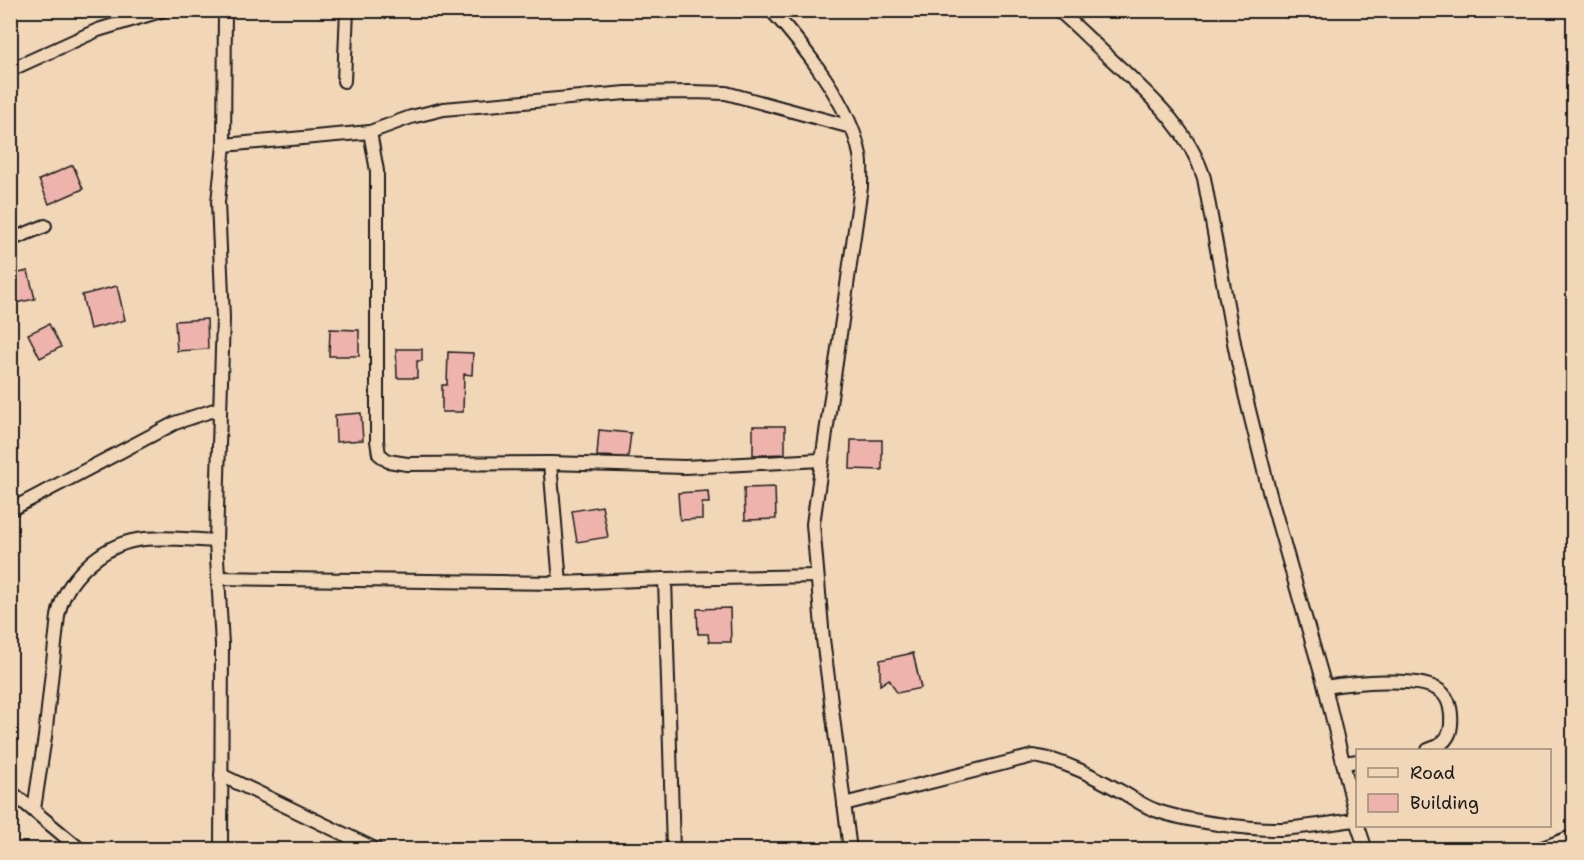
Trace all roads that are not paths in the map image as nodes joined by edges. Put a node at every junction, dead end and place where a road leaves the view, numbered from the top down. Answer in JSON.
{"nodes":[{"id":1,"x":164,"y":10,"type":"edge"},
{"id":2,"x":225,"y":10,"type":"edge"},
{"id":3,"x":347,"y":10,"type":"edge"},
{"id":4,"x":771,"y":10,"type":"edge"},
{"id":5,"x":1058,"y":10,"type":"edge"},
{"id":6,"x":10,"y":70,"type":"edge"},
{"id":7,"x":344,"y":81,"type":"dead end"},
{"id":8,"x":851,"y":127,"type":"junction"},
{"id":9,"x":370,"y":132,"type":"junction"},
{"id":10,"x":224,"y":145,"type":"junction"},
{"id":11,"x":45,"y":226,"type":"dead end"},
{"id":12,"x":10,"y":240,"type":"edge"},
{"id":13,"x":220,"y":408,"type":"junction"},
{"id":14,"x":820,"y":460,"type":"junction"},
{"id":15,"x":550,"y":463,"type":"junction"},
{"id":16,"x":10,"y":510,"type":"edge"},
{"id":17,"x":216,"y":541,"type":"junction"},
{"id":18,"x":817,"y":576,"type":"junction"},
{"id":19,"x":218,"y":578,"type":"junction"},
{"id":20,"x":664,"y":579,"type":"junction"},
{"id":21,"x":560,"y":583,"type":"junction"},
{"id":22,"x":1325,"y":687,"type":"junction"},
{"id":23,"x":1432,"y":749,"type":"edge"},
{"id":24,"x":1356,"y":761,"type":"edge"},
{"id":25,"x":1343,"y":763,"type":"junction"},
{"id":26,"x":221,"y":775,"type":"junction"},
{"id":27,"x":10,"y":791,"type":"edge"},
{"id":28,"x":844,"y":804,"type":"junction"},
{"id":29,"x":34,"y":809,"type":"junction"},
{"id":30,"x":1356,"y":820,"type":"edge"},
{"id":31,"x":1356,"y":824,"type":"edge"},
{"id":32,"x":1358,"y":827,"type":"edge"},
{"id":33,"x":1574,"y":836,"type":"edge"},
{"id":34,"x":81,"y":849,"type":"edge"},
{"id":35,"x":221,"y":849,"type":"edge"},
{"id":36,"x":377,"y":849,"type":"edge"},
{"id":37,"x":673,"y":849,"type":"edge"},
{"id":38,"x":850,"y":849,"type":"edge"},
{"id":39,"x":1366,"y":849,"type":"edge"},
{"id":40,"x":1537,"y":849,"type":"edge"}],
"edges":[{"from":1,"to":6,"type":"street"},
{"from":2,"to":10,"type":"street"},
{"from":3,"to":7,"type":"street"},
{"from":4,"to":8,"type":"street"},
{"from":5,"to":22,"type":"street"},
{"from":8,"to":9,"type":"street"},
{"from":8,"to":14,"type":"street"},
{"from":9,"to":10,"type":"street"},
{"from":9,"to":15,"type":"street"},
{"from":10,"to":13,"type":"street"},
{"from":11,"to":12,"type":"street"},
{"from":13,"to":16,"type":"street"},
{"from":13,"to":17,"type":"street"},
{"from":14,"to":15,"type":"street"},
{"from":14,"to":18,"type":"street"},
{"from":15,"to":21,"type":"street"},
{"from":17,"to":19,"type":"street"},
{"from":17,"to":29,"type":"street"},
{"from":18,"to":20,"type":"street"},
{"from":18,"to":28,"type":"street"},
{"from":19,"to":21,"type":"street"},
{"from":19,"to":26,"type":"street"},
{"from":20,"to":21,"type":"street"},
{"from":20,"to":37,"type":"street"},
{"from":22,"to":23,"type":"street"},
{"from":22,"to":25,"type":"street"},
{"from":24,"to":25,"type":"street"},
{"from":25,"to":30,"type":"street"},
{"from":26,"to":35,"type":"street"},
{"from":26,"to":36,"type":"street"},
{"from":27,"to":29,"type":"street"},
{"from":28,"to":31,"type":"street"},
{"from":28,"to":38,"type":"street"},
{"from":29,"to":34,"type":"street"},
{"from":32,"to":39,"type":"street"},
{"from":33,"to":40,"type":"street"}]}
